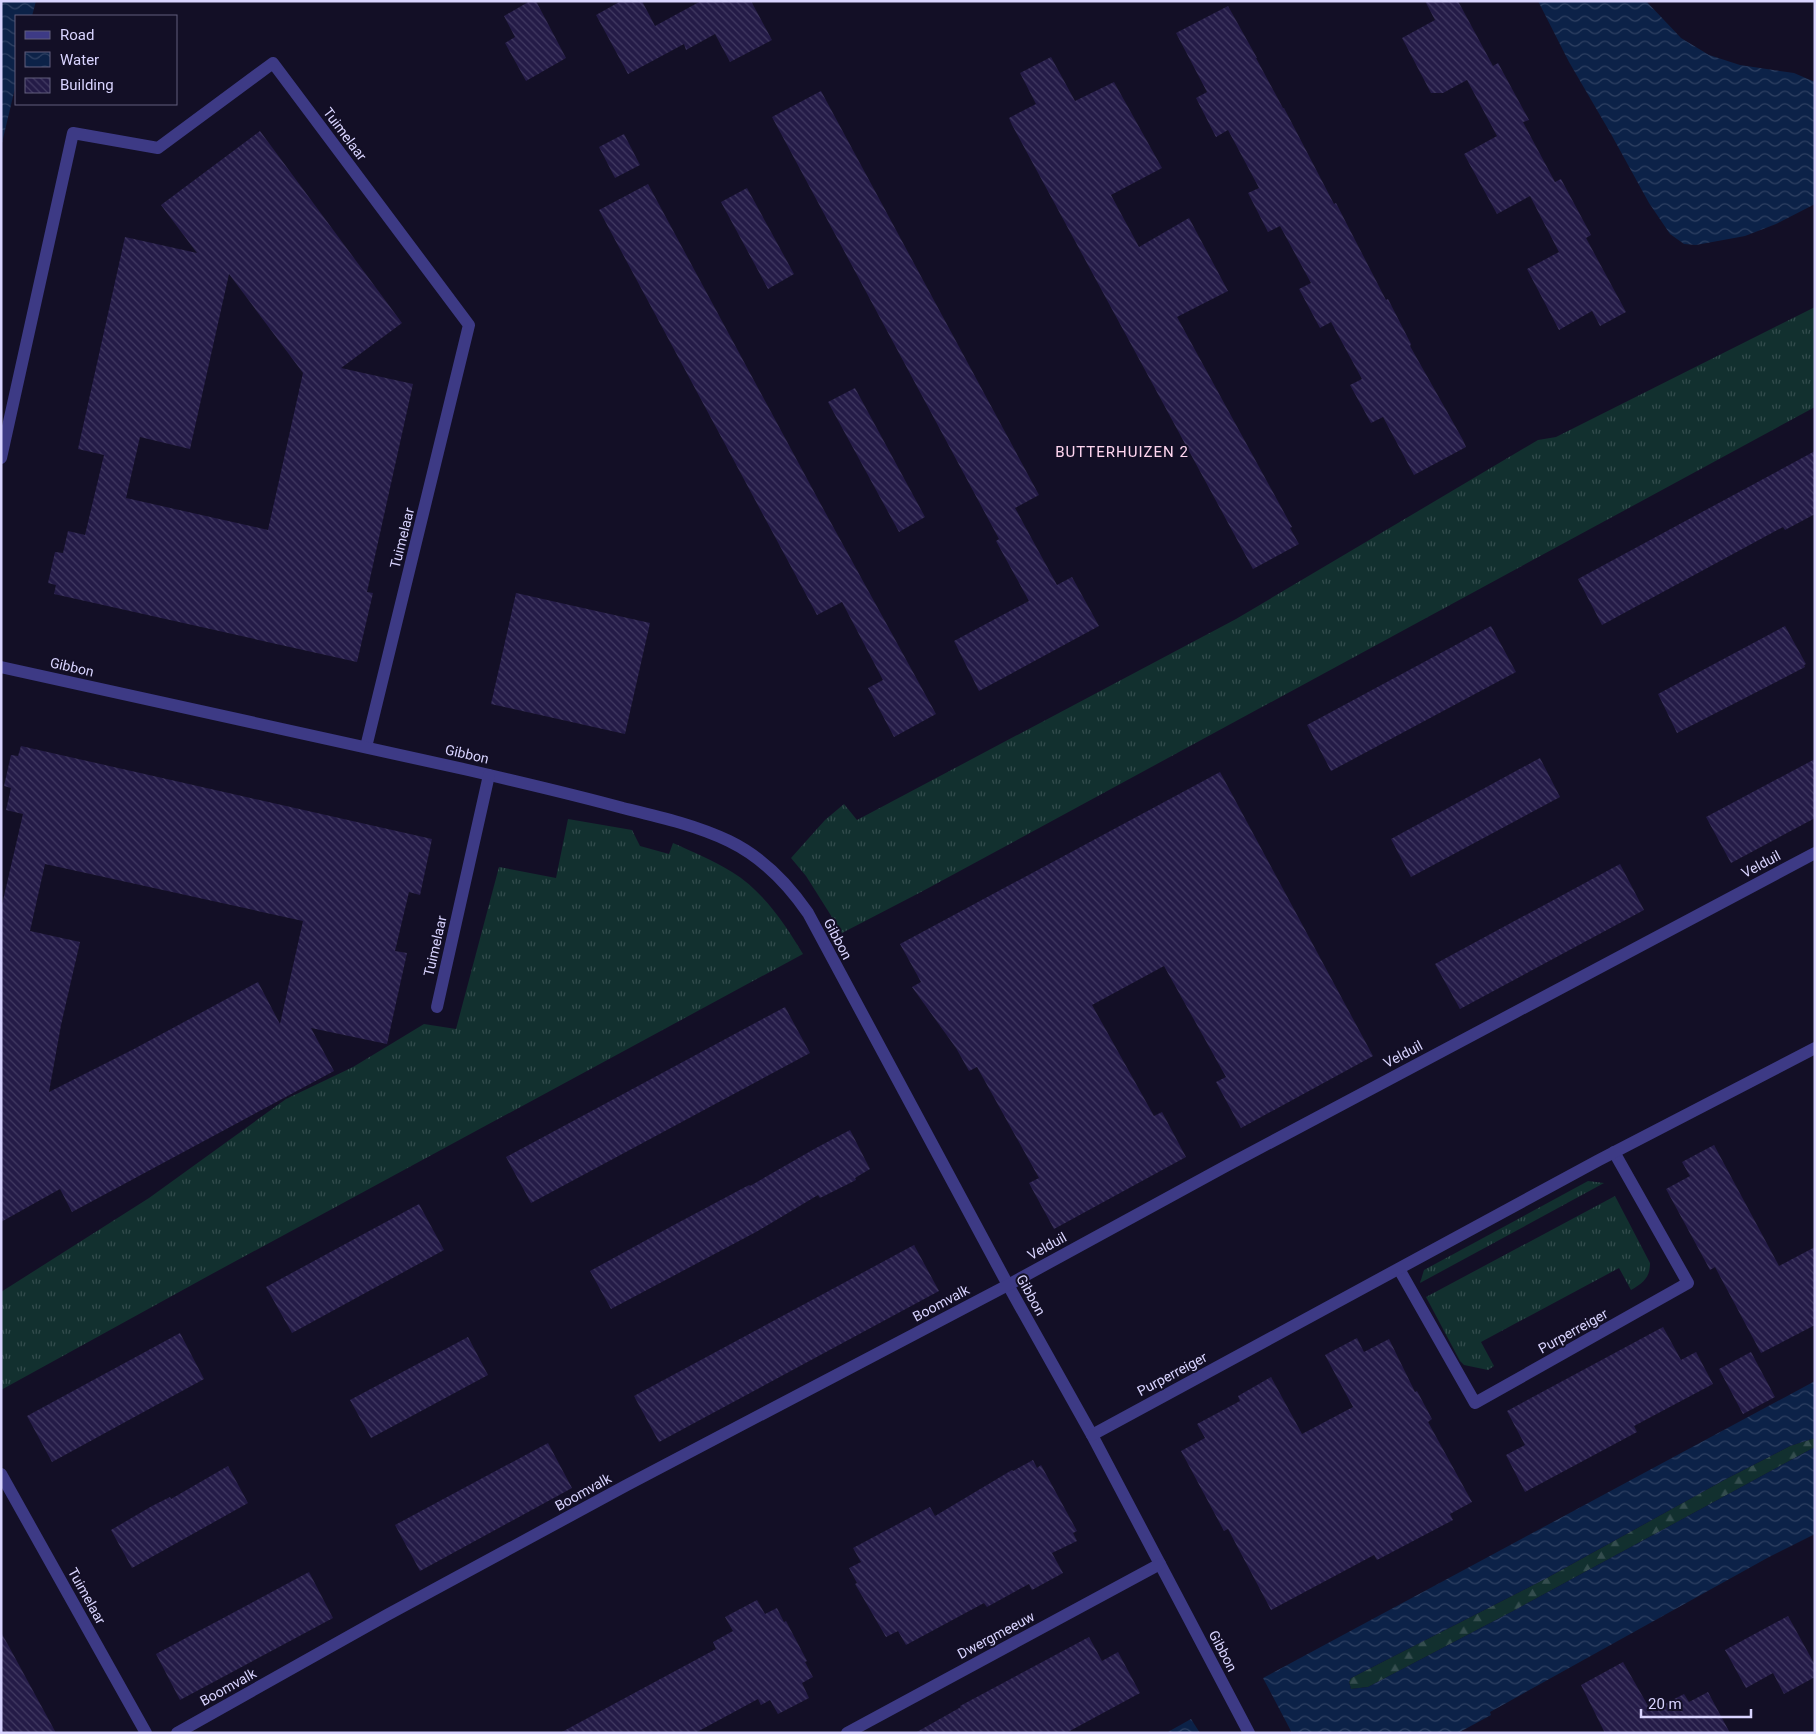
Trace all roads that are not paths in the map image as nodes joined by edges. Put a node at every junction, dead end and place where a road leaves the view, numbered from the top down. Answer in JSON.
{"nodes":[{"id":1,"x":1,"y":458,"type":"edge"},
{"id":2,"x":1,"y":667,"type":"edge"},
{"id":3,"x":366,"y":747,"type":"junction"},
{"id":4,"x":489,"y":775,"type":"junction"},
{"id":5,"x":1815,"y":853,"type":"edge"},
{"id":6,"x":437,"y":1007,"type":"dead end"},
{"id":7,"x":1815,"y":1048,"type":"edge"},
{"id":8,"x":1614,"y":1152,"type":"junction"},
{"id":9,"x":1399,"y":1269,"type":"junction"},
{"id":10,"x":1008,"y":1285,"type":"junction"},
{"id":11,"x":1092,"y":1435,"type":"junction"},
{"id":12,"x":1,"y":1474,"type":"edge"},
{"id":13,"x":1160,"y":1564,"type":"junction"},
{"id":14,"x":146,"y":1733,"type":"edge"},
{"id":15,"x":177,"y":1733,"type":"edge"},
{"id":16,"x":847,"y":1733,"type":"edge"},
{"id":17,"x":1249,"y":1733,"type":"edge"}],
"edges":[{"from":1,"to":3,"type":"street","name":"Tuimelaar"},
{"from":2,"to":3,"type":"street","name":"Gibbon"},
{"from":3,"to":4,"type":"street","name":"Gibbon"},
{"from":4,"to":6,"type":"street","name":"Tuimelaar"},
{"from":4,"to":10,"type":"street","name":"Gibbon"},
{"from":5,"to":10,"type":"street","name":"Velduil"},
{"from":7,"to":8,"type":"street","name":"Purperreiger"},
{"from":8,"to":9,"type":"street","name":"Purperreiger"},
{"from":8,"to":9,"type":"street","name":"Purperreiger"},
{"from":9,"to":11,"type":"street","name":"Purperreiger"},
{"from":10,"to":11,"type":"street","name":"Gibbon"},
{"from":10,"to":15,"type":"street","name":"Boomvalk"},
{"from":11,"to":13,"type":"street","name":"Gibbon"},
{"from":12,"to":14,"type":"street","name":"Tuimelaar"},
{"from":13,"to":16,"type":"street","name":"Dwergmeeuw"},
{"from":13,"to":17,"type":"street","name":"Gibbon"}]}
